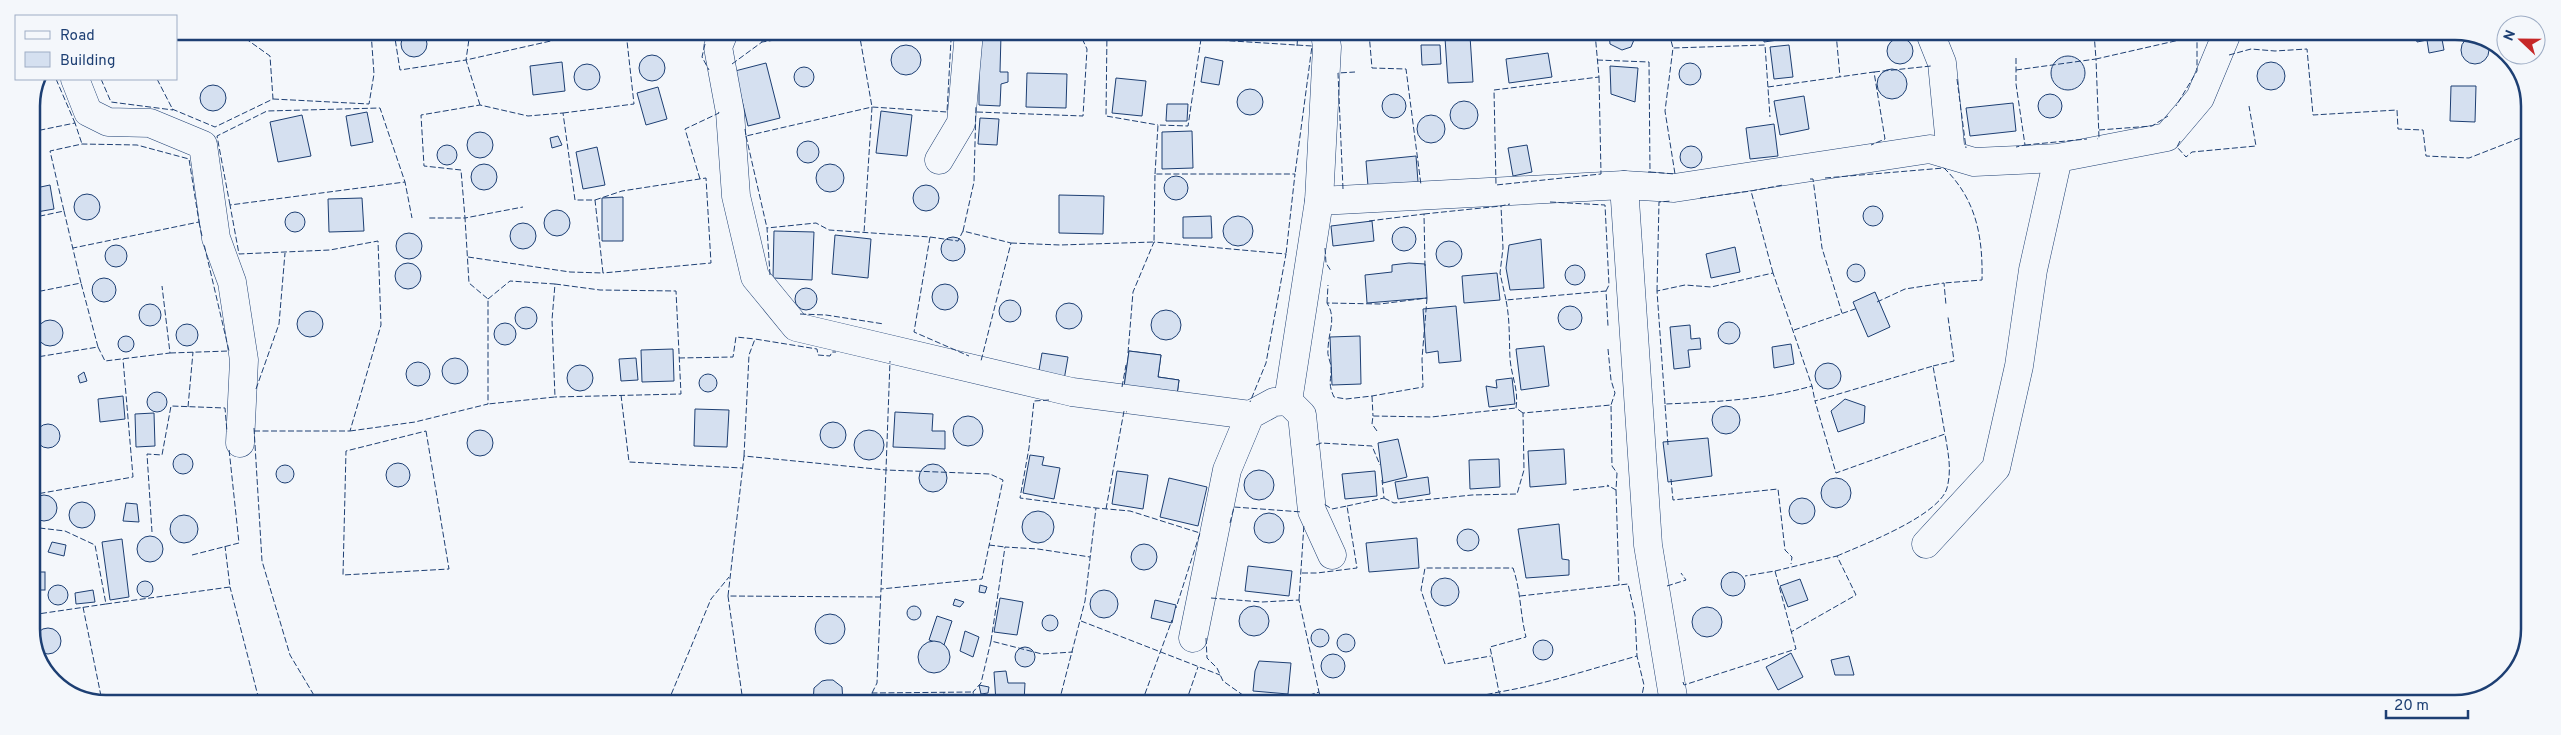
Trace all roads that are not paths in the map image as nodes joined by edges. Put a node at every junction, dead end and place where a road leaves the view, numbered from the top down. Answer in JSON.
{"nodes":[{"id":1,"x":721,"y":40,"type":"edge"},
{"id":2,"x":968,"y":40,"type":"edge"},
{"id":3,"x":1326,"y":40,"type":"edge"},
{"id":4,"x":1933,"y":40,"type":"edge"},
{"id":5,"x":2224,"y":40,"type":"edge"},
{"id":6,"x":74,"y":80,"type":"edge"},
{"id":7,"x":1951,"y":155,"type":"junction"},
{"id":8,"x":2058,"y":158,"type":"junction"},
{"id":9,"x":939,"y":160,"type":"dead end"},
{"id":10,"x":1624,"y":185,"type":"junction"},
{"id":11,"x":1319,"y":202,"type":"junction"},
{"id":12,"x":1288,"y":400,"type":"junction"},
{"id":13,"x":1250,"y":415,"type":"junction"},
{"id":14,"x":240,"y":443,"type":"dead end"},
{"id":15,"x":1926,"y":544,"type":"dead end"},
{"id":16,"x":1332,"y":555,"type":"dead end"},
{"id":17,"x":1193,"y":638,"type":"dead end"},
{"id":18,"x":1673,"y":695,"type":"edge"}],
"edges":[{"from":1,"to":13,"type":"street"},
{"from":2,"to":9,"type":"street"},
{"from":3,"to":11,"type":"street"},
{"from":4,"to":7,"type":"street"},
{"from":5,"to":8,"type":"street"},
{"from":6,"to":14,"type":"street"},
{"from":7,"to":8,"type":"street"},
{"from":7,"to":10,"type":"street"},
{"from":8,"to":15,"type":"street"},
{"from":10,"to":11,"type":"street"},
{"from":10,"to":18,"type":"street"},
{"from":11,"to":12,"type":"street"},
{"from":12,"to":13,"type":"street"},
{"from":12,"to":16,"type":"street"},
{"from":13,"to":17,"type":"street"}]}
